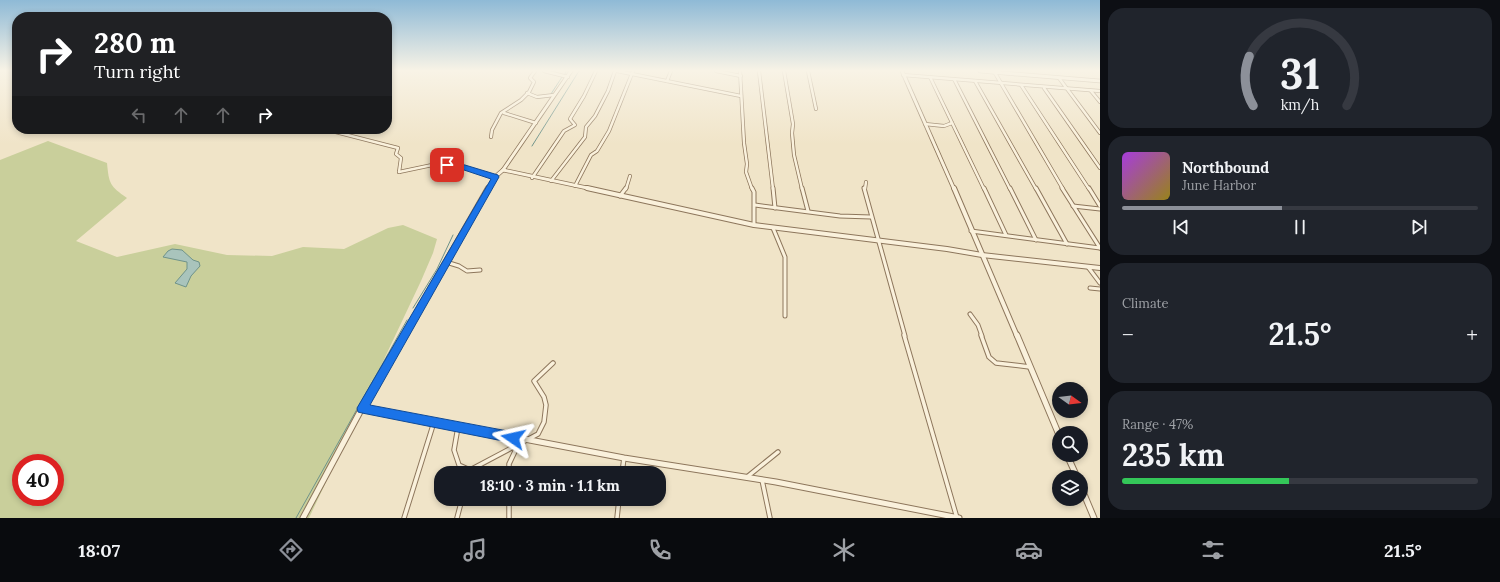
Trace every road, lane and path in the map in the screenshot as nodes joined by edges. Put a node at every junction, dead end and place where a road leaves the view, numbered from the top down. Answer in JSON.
{"nodes":[{"id":1,"x":525,"y":95,"type":"edge"},
{"id":2,"x":532,"y":95,"type":"edge"},
{"id":3,"x":553,"y":95,"type":"edge"},
{"id":4,"x":554,"y":95,"type":"edge"},
{"id":5,"x":584,"y":95,"type":"edge"},
{"id":6,"x":606,"y":95,"type":"edge"},
{"id":7,"x":624,"y":95,"type":"edge"},
{"id":8,"x":737,"y":95,"type":"edge"},
{"id":9,"x":762,"y":95,"type":"edge"},
{"id":10,"x":788,"y":95,"type":"edge"},
{"id":11,"x":813,"y":95,"type":"edge"},
{"id":12,"x":913,"y":95,"type":"edge"},
{"id":13,"x":939,"y":95,"type":"edge"},
{"id":14,"x":962,"y":95,"type":"edge"},
{"id":15,"x":983,"y":95,"type":"edge"},
{"id":16,"x":1007,"y":95,"type":"edge"},
{"id":17,"x":1028,"y":95,"type":"edge"},
{"id":18,"x":1049,"y":95,"type":"edge"},
{"id":19,"x":1072,"y":95,"type":"edge"},
{"id":20,"x":741,"y":96,"type":"joint"},
{"id":21,"x":816,"y":110,"type":"dead end"},
{"id":22,"x":501,"y":113,"type":"junction"},
{"id":23,"x":536,"y":123,"type":"junction"},
{"id":24,"x":952,"y":123,"type":"junction"},
{"id":25,"x":925,"y":124,"type":"junction"},
{"id":26,"x":1100,"y":132,"type":"edge"},
{"id":27,"x":343,"y":134,"type":"edge"},
{"id":28,"x":490,"y":137,"type":"dead end"},
{"id":29,"x":1100,"y":168,"type":"edge"},
{"id":30,"x":503,"y":170,"type":"junction"},
{"id":31,"x":630,"y":176,"type":"dead end"},
{"id":32,"x":496,"y":177,"type":"junction"},
{"id":33,"x":532,"y":178,"type":"junction"},
{"id":34,"x":551,"y":182,"type":"junction"},
{"id":35,"x":866,"y":182,"type":"dead end"},
{"id":36,"x":575,"y":186,"type":"junction"},
{"id":37,"x":620,"y":196,"type":"junction"},
{"id":38,"x":755,"y":205,"type":"junction"},
{"id":39,"x":1073,"y":206,"type":"junction"},
{"id":40,"x":1100,"y":206,"type":"edge"},
{"id":41,"x":775,"y":208,"type":"junction"},
{"id":42,"x":1100,"y":209,"type":"edge"},
{"id":43,"x":808,"y":211,"type":"junction"},
{"id":44,"x":871,"y":217,"type":"junction"},
{"id":45,"x":754,"y":225,"type":"junction"},
{"id":46,"x":773,"y":228,"type":"junction"},
{"id":47,"x":971,"y":231,"type":"junction"},
{"id":48,"x":1006,"y":235,"type":"junction"},
{"id":49,"x":878,"y":240,"type":"junction"},
{"id":50,"x":1036,"y":240,"type":"junction"},
{"id":51,"x":1067,"y":244,"type":"junction"},
{"id":52,"x":1100,"y":248,"type":"edge"},
{"id":53,"x":982,"y":255,"type":"junction"},
{"id":54,"x":446,"y":262,"type":"junction"},
{"id":55,"x":1088,"y":267,"type":"junction"},
{"id":56,"x":1100,"y":268,"type":"edge"},
{"id":57,"x":480,"y":270,"type":"dead end"},
{"id":58,"x":1100,"y":283,"type":"edge"},
{"id":59,"x":1090,"y":288,"type":"dead end"},
{"id":60,"x":1100,"y":289,"type":"edge"},
{"id":61,"x":970,"y":314,"type":"dead end"},
{"id":62,"x":785,"y":316,"type":"dead end"},
{"id":63,"x":553,"y":363,"type":"dead end"},
{"id":64,"x":1030,"y":367,"type":"junction"},
{"id":65,"x":362,"y":408,"type":"junction"},
{"id":66,"x":434,"y":422,"type":"junction"},
{"id":67,"x":1055,"y":426,"type":"edge"},
{"id":68,"x":458,"y":427,"type":"junction"},
{"id":69,"x":528,"y":440,"type":"junction"},
{"id":70,"x":518,"y":445,"type":"junction"},
{"id":71,"x":778,"y":452,"type":"dead end"},
{"id":72,"x":624,"y":458,"type":"junction"},
{"id":73,"x":461,"y":466,"type":"edge"},
{"id":74,"x":478,"y":466,"type":"edge"},
{"id":75,"x":509,"y":466,"type":"edge"},
{"id":76,"x":623,"y":466,"type":"edge"},
{"id":77,"x":747,"y":478,"type":"junction"},
{"id":78,"x":762,"y":480,"type":"junction"},
{"id":79,"x":1088,"y":504,"type":"edge"},
{"id":80,"x":460,"y":506,"type":"edge"},
{"id":81,"x":509,"y":506,"type":"edge"},
{"id":82,"x":618,"y":506,"type":"edge"},
{"id":83,"x":302,"y":518,"type":"edge"},
{"id":84,"x":404,"y":518,"type":"edge"},
{"id":85,"x":457,"y":518,"type":"edge"},
{"id":86,"x":509,"y":518,"type":"edge"},
{"id":87,"x":617,"y":518,"type":"edge"},
{"id":88,"x":770,"y":518,"type":"edge"},
{"id":89,"x":958,"y":518,"type":"edge"},
{"id":90,"x":1094,"y":518,"type":"edge"}],
"edges":[{"from":1,"to":22,"type":"street"},
{"from":2,"to":3,"type":"street"},
{"from":4,"to":23,"type":"street"},
{"from":5,"to":33,"type":"street"},
{"from":6,"to":34,"type":"street"},
{"from":7,"to":36,"type":"street"},
{"from":8,"to":20,"type":"street"},
{"from":9,"to":41,"type":"street"},
{"from":10,"to":43,"type":"street"},
{"from":11,"to":21,"type":"street"},
{"from":12,"to":25,"type":"street"},
{"from":13,"to":24,"type":"street"},
{"from":14,"to":50,"type":"street"},
{"from":15,"to":51,"type":"street"},
{"from":16,"to":39,"type":"street"},
{"from":17,"to":40,"type":"street"},
{"from":18,"to":29,"type":"street"},
{"from":19,"to":26,"type":"street"},
{"from":20,"to":38,"type":"street"},
{"from":22,"to":23,"type":"street"},
{"from":22,"to":28,"type":"street"},
{"from":23,"to":30,"type":"street"},
{"from":24,"to":25,"type":"street"},
{"from":24,"to":48,"type":"street"},
{"from":25,"to":47,"type":"street"},
{"from":27,"to":32,"type":"street"},
{"from":30,"to":32,"type":"street"},
{"from":30,"to":33,"type":"street"},
{"from":31,"to":37,"type":"street"},
{"from":32,"to":54,"type":"street"},
{"from":33,"to":34,"type":"street"},
{"from":34,"to":36,"type":"street"},
{"from":35,"to":44,"type":"street"},
{"from":36,"to":37,"type":"street"},
{"from":37,"to":45,"type":"street"},
{"from":38,"to":41,"type":"street"},
{"from":38,"to":45,"type":"street"},
{"from":39,"to":42,"type":"street"},
{"from":39,"to":52,"type":"street"},
{"from":41,"to":43,"type":"street"},
{"from":43,"to":44,"type":"street"},
{"from":44,"to":49,"type":"street"},
{"from":45,"to":46,"type":"street"},
{"from":46,"to":49,"type":"street"},
{"from":46,"to":62,"type":"street"},
{"from":47,"to":48,"type":"street"},
{"from":47,"to":53,"type":"street"},
{"from":48,"to":50,"type":"street"},
{"from":49,"to":53,"type":"street"},
{"from":49,"to":89,"type":"street"},
{"from":50,"to":51,"type":"street"},
{"from":51,"to":52,"type":"street"},
{"from":53,"to":55,"type":"street"},
{"from":53,"to":64,"type":"street"},
{"from":54,"to":57,"type":"street"},
{"from":54,"to":65,"type":"street"},
{"from":55,"to":56,"type":"street"},
{"from":55,"to":58,"type":"street"},
{"from":59,"to":60,"type":"street"},
{"from":61,"to":64,"type":"street"},
{"from":63,"to":69,"type":"street"},
{"from":64,"to":67,"type":"street"},
{"from":65,"to":66,"type":"street"},
{"from":65,"to":83,"type":"street"},
{"from":66,"to":68,"type":"street"},
{"from":66,"to":84,"type":"street"},
{"from":68,"to":69,"type":"street"},
{"from":68,"to":73,"type":"street"},
{"from":69,"to":70,"type":"street"},
{"from":69,"to":72,"type":"street"},
{"from":70,"to":74,"type":"street"},
{"from":70,"to":75,"type":"street"},
{"from":71,"to":77,"type":"street"},
{"from":72,"to":76,"type":"street"},
{"from":72,"to":77,"type":"street"},
{"from":77,"to":78,"type":"street"},
{"from":78,"to":88,"type":"street"},
{"from":78,"to":89,"type":"street"},
{"from":79,"to":90,"type":"street"},
{"from":80,"to":85,"type":"street"},
{"from":81,"to":86,"type":"street"},
{"from":82,"to":87,"type":"street"}]}
